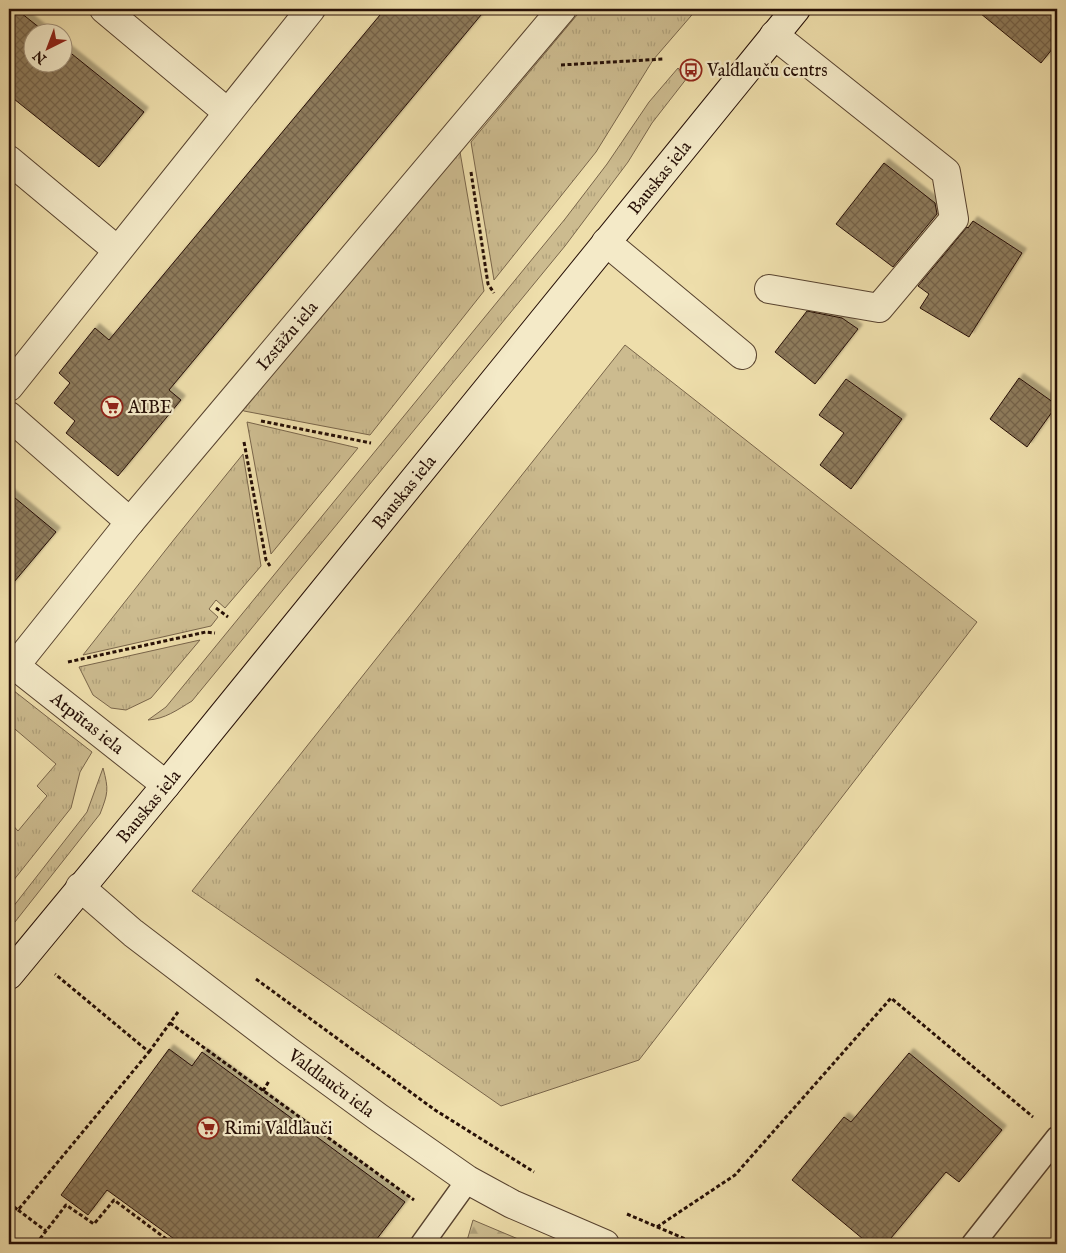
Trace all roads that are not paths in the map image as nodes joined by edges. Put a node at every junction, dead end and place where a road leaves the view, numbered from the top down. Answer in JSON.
{"nodes":[{"id":1,"x":104,"y":9,"type":"edge"},
{"id":2,"x":311,"y":9,"type":"edge"},
{"id":3,"x":562,"y":9,"type":"edge"},
{"id":4,"x":796,"y":9,"type":"edge"},
{"id":5,"x":774,"y":35,"type":"junction"},
{"id":6,"x":227,"y":112,"type":"junction"},
{"id":7,"x":9,"y":160,"type":"edge"},
{"id":8,"x":606,"y":242,"type":"junction"},
{"id":9,"x":117,"y":250,"type":"junction"},
{"id":10,"x":770,"y":289,"type":"dead end"},
{"id":11,"x":742,"y":355,"type":"dead end"},
{"id":12,"x":9,"y":387,"type":"edge"},
{"id":13,"x":9,"y":416,"type":"edge"},
{"id":14,"x":130,"y":522,"type":"junction"},
{"id":15,"x":12,"y":663,"type":"edge"},
{"id":16,"x":166,"y":785,"type":"junction"},
{"id":17,"x":80,"y":886,"type":"junction"},
{"id":18,"x":9,"y":974,"type":"edge"},
{"id":19,"x":1057,"y":1138,"type":"edge"},
{"id":20,"x":468,"y":1180,"type":"junction"},
{"id":21,"x":422,"y":1244,"type":"edge"},
{"id":22,"x":605,"y":1244,"type":"edge"},
{"id":23,"x":973,"y":1244,"type":"edge"}],
"edges":[{"from":1,"to":6,"type":"street"},
{"from":2,"to":6,"type":"street"},
{"from":3,"to":14,"type":"street","name":"Izstāžu iela"},
{"from":4,"to":5,"type":"street","name":"Bauskas iela"},
{"from":5,"to":8,"type":"street","name":"Bauskas iela"},
{"from":5,"to":10,"type":"street"},
{"from":6,"to":9,"type":"street"},
{"from":7,"to":9,"type":"street"},
{"from":8,"to":11,"type":"street"},
{"from":8,"to":16,"type":"street","name":"Bauskas iela"},
{"from":9,"to":12,"type":"street"},
{"from":13,"to":14,"type":"street"},
{"from":14,"to":15,"type":"street","name":"Izstāžu iela"},
{"from":15,"to":16,"type":"street","name":"Atpūtas iela"},
{"from":16,"to":17,"type":"street","name":"Bauskas iela"},
{"from":17,"to":18,"type":"street","name":"Bauskas iela"},
{"from":17,"to":20,"type":"street","name":"Valdlauču iela"},
{"from":19,"to":23,"type":"lane"},
{"from":20,"to":21,"type":"lane"},
{"from":20,"to":22,"type":"street","name":"Valdlauču iela"}]}
